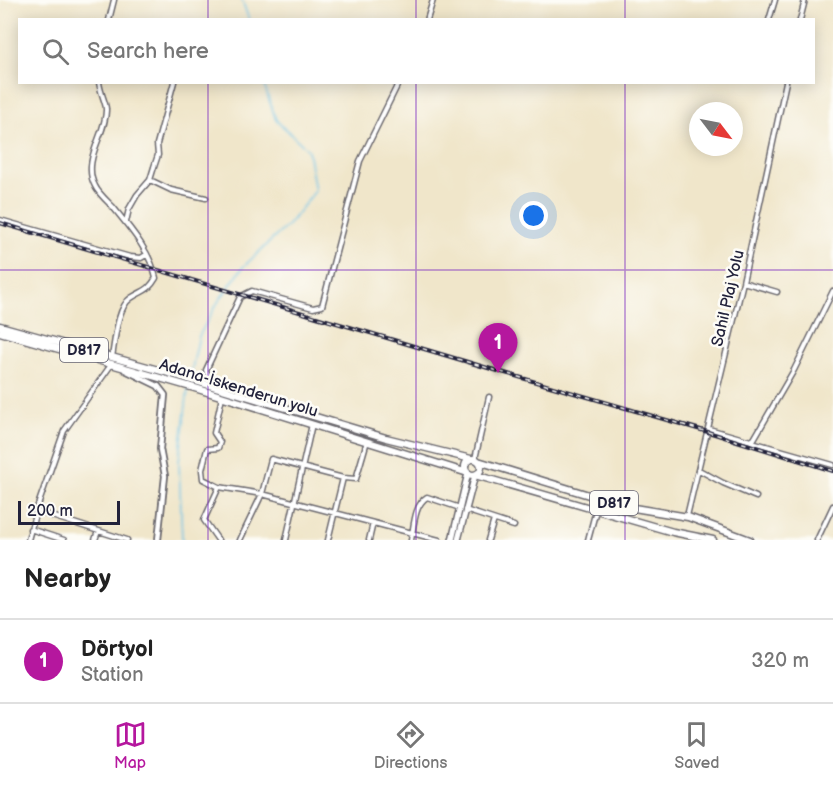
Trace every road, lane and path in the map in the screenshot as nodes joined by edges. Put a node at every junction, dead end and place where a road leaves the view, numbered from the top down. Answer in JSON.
{"nodes":[{"id":1,"x":114,"y":0,"type":"edge"},
{"id":2,"x":433,"y":0,"type":"edge"},
{"id":3,"x":775,"y":0,"type":"edge"},
{"id":4,"x":805,"y":0,"type":"edge"},
{"id":5,"x":110,"y":18,"type":"edge"},
{"id":6,"x":428,"y":18,"type":"edge"},
{"id":7,"x":770,"y":18,"type":"edge"},
{"id":8,"x":800,"y":18,"type":"edge"},
{"id":9,"x":99,"y":84,"type":"edge"},
{"id":10,"x":173,"y":84,"type":"edge"},
{"id":11,"x":398,"y":84,"type":"edge"},
{"id":12,"x":786,"y":84,"type":"edge"},
{"id":13,"x":150,"y":180,"type":"junction"},
{"id":14,"x":206,"y":198,"type":"dead end"},
{"id":15,"x":0,"y":220,"type":"edge"},
{"id":16,"x":126,"y":222,"type":"junction"},
{"id":17,"x":146,"y":255,"type":"junction"},
{"id":18,"x":743,"y":282,"type":"junction"},
{"id":19,"x":833,"y":291,"type":"edge"},
{"id":20,"x":777,"y":292,"type":"dead end"},
{"id":21,"x":0,"y":326,"type":"edge"},
{"id":22,"x":0,"y":332,"type":"edge"},
{"id":23,"x":112,"y":361,"type":"junction"},
{"id":24,"x":199,"y":385,"type":"junction"},
{"id":25,"x":233,"y":392,"type":"junction"},
{"id":26,"x":222,"y":396,"type":"junction"},
{"id":27,"x":489,"y":397,"type":"dead end"},
{"id":28,"x":312,"y":423,"type":"junction"},
{"id":29,"x":709,"y":429,"type":"junction"},
{"id":30,"x":367,"y":440,"type":"junction"},
{"id":31,"x":751,"y":441,"type":"junction"},
{"id":32,"x":475,"y":460,"type":"junction"},
{"id":33,"x":833,"y":465,"type":"edge"},
{"id":34,"x":302,"y":467,"type":"junction"},
{"id":35,"x":699,"y":470,"type":"junction"},
{"id":36,"x":471,"y":474,"type":"junction"},
{"id":37,"x":343,"y":478,"type":"junction"},
{"id":38,"x":219,"y":487,"type":"junction"},
{"id":39,"x":262,"y":494,"type":"junction"},
{"id":40,"x":756,"y":496,"type":"dead end"},
{"id":41,"x":294,"y":502,"type":"junction"},
{"id":42,"x":833,"y":506,"type":"edge"},
{"id":43,"x":462,"y":509,"type":"junction"},
{"id":44,"x":596,"y":509,"type":"junction"},
{"id":45,"x":36,"y":511,"type":"junction"},
{"id":46,"x":334,"y":513,"type":"junction"},
{"id":47,"x":687,"y":518,"type":"junction"},
{"id":48,"x":494,"y":520,"type":"junction"},
{"id":49,"x":373,"y":523,"type":"junction"},
{"id":50,"x":514,"y":526,"type":"dead end"},
{"id":51,"x":30,"y":529,"type":"junction"},
{"id":52,"x":98,"y":531,"type":"junction"},
{"id":53,"x":679,"y":532,"type":"junction"},
{"id":54,"x":413,"y":533,"type":"junction"},
{"id":55,"x":687,"y":537,"type":"edge"},
{"id":56,"x":28,"y":540,"type":"edge"},
{"id":57,"x":64,"y":540,"type":"edge"},
{"id":58,"x":95,"y":540,"type":"edge"},
{"id":59,"x":127,"y":540,"type":"edge"},
{"id":60,"x":158,"y":540,"type":"edge"},
{"id":61,"x":218,"y":540,"type":"edge"},
{"id":62,"x":240,"y":540,"type":"edge"},
{"id":63,"x":285,"y":540,"type":"edge"},
{"id":64,"x":328,"y":540,"type":"edge"},
{"id":65,"x":369,"y":540,"type":"edge"},
{"id":66,"x":411,"y":540,"type":"edge"},
{"id":67,"x":439,"y":540,"type":"edge"},
{"id":68,"x":452,"y":540,"type":"edge"},
{"id":69,"x":458,"y":540,"type":"edge"},
{"id":70,"x":488,"y":540,"type":"edge"},
{"id":71,"x":588,"y":540,"type":"edge"},
{"id":72,"x":677,"y":540,"type":"edge"},
{"id":73,"x":713,"y":540,"type":"edge"},
{"id":74,"x":750,"y":540,"type":"edge"},
{"id":75,"x":817,"y":540,"type":"edge"}],
"edges":[{"from":1,"to":5,"type":"street"},
{"from":2,"to":6,"type":"street"},
{"from":3,"to":7,"type":"street"},
{"from":4,"to":8,"type":"street"},
{"from":9,"to":16,"type":"street"},
{"from":10,"to":13,"type":"street"},
{"from":11,"to":25,"type":"street"},
{"from":12,"to":18,"type":"street","name":"Sahil Plaj Yolu"},
{"from":13,"to":14,"type":"street"},
{"from":13,"to":16,"type":"street"},
{"from":15,"to":17,"type":"street"},
{"from":16,"to":17,"type":"street"},
{"from":17,"to":23,"type":"street"},
{"from":18,"to":20,"type":"street"},
{"from":18,"to":29,"type":"street","name":"Sahil Plaj Yolu"},
{"from":19,"to":31,"type":"street"},
{"from":21,"to":23,"type":"highway","number":"D817"},
{"from":22,"to":23,"type":"highway","number":"D817"},
{"from":23,"to":24,"type":"highway","number":"D817"},
{"from":23,"to":45,"type":"street"},
{"from":23,"to":60,"type":"street"},
{"from":24,"to":25,"type":"highway","number":"D817"},
{"from":24,"to":26,"type":"highway","name":"Adana-İskenderun yolu","number":"D817"},
{"from":25,"to":32,"type":"highway","number":"D817"},
{"from":26,"to":28,"type":"highway","name":"Adana-İskenderun yolu","number":"D817"},
{"from":26,"to":38,"type":"street"},
{"from":27,"to":32,"type":"street"},
{"from":28,"to":30,"type":"highway","name":"Adana-İskenderun yolu","number":"D817"},
{"from":28,"to":34,"type":"street"},
{"from":29,"to":31,"type":"street"},
{"from":29,"to":35,"type":"street","name":"Sahil Plaj Yolu"},
{"from":30,"to":36,"type":"highway","name":"Adana-İskenderun yolu","number":"D817"},
{"from":30,"to":37,"type":"street"},
{"from":31,"to":33,"type":"street"},
{"from":32,"to":36,"type":"highway"},
{"from":32,"to":36,"type":"highway"},
{"from":32,"to":47,"type":"highway","number":"D817"},
{"from":34,"to":37,"type":"street"},
{"from":34,"to":39,"type":"street"},
{"from":34,"to":41,"type":"street"},
{"from":35,"to":40,"type":"street"},
{"from":35,"to":47,"type":"street","name":"Sahil Plaj Yolu"},
{"from":36,"to":43,"type":"main road"},
{"from":36,"to":44,"type":"highway","name":"Adana-İskenderun yolu","number":"D817"},
{"from":37,"to":46,"type":"street"},
{"from":38,"to":39,"type":"street"},
{"from":38,"to":61,"type":"street"},
{"from":39,"to":41,"type":"street"},
{"from":39,"to":62,"type":"street"},
{"from":41,"to":46,"type":"street"},
{"from":41,"to":63,"type":"street"},
{"from":42,"to":75,"type":"street"},
{"from":43,"to":48,"type":"street"},
{"from":43,"to":54,"type":"street"},
{"from":43,"to":68,"type":"main road"},
{"from":43,"to":69,"type":"main road"},
{"from":44,"to":53,"type":"highway","name":"Adana-İskenderun yolu","number":"D817"},
{"from":44,"to":71,"type":"street"},
{"from":45,"to":51,"type":"street"},
{"from":45,"to":52,"type":"street"},
{"from":46,"to":49,"type":"street"},
{"from":46,"to":64,"type":"street"},
{"from":47,"to":53,"type":"highway"},
{"from":47,"to":55,"type":"highway"},
{"from":47,"to":74,"type":"highway","number":"D817"},
{"from":48,"to":50,"type":"street"},
{"from":48,"to":70,"type":"street"},
{"from":49,"to":54,"type":"street"},
{"from":49,"to":65,"type":"street"},
{"from":51,"to":56,"type":"street"},
{"from":51,"to":57,"type":"street"},
{"from":52,"to":58,"type":"street"},
{"from":52,"to":59,"type":"street"},
{"from":53,"to":55,"type":"highway","name":"Adana-İskenderun yolu","number":"D817"},
{"from":53,"to":72,"type":"street"},
{"from":54,"to":66,"type":"street"},
{"from":54,"to":67,"type":"street"},
{"from":55,"to":73,"type":"highway","name":"Adana-İskenderun yolu","number":"D817"}]}
